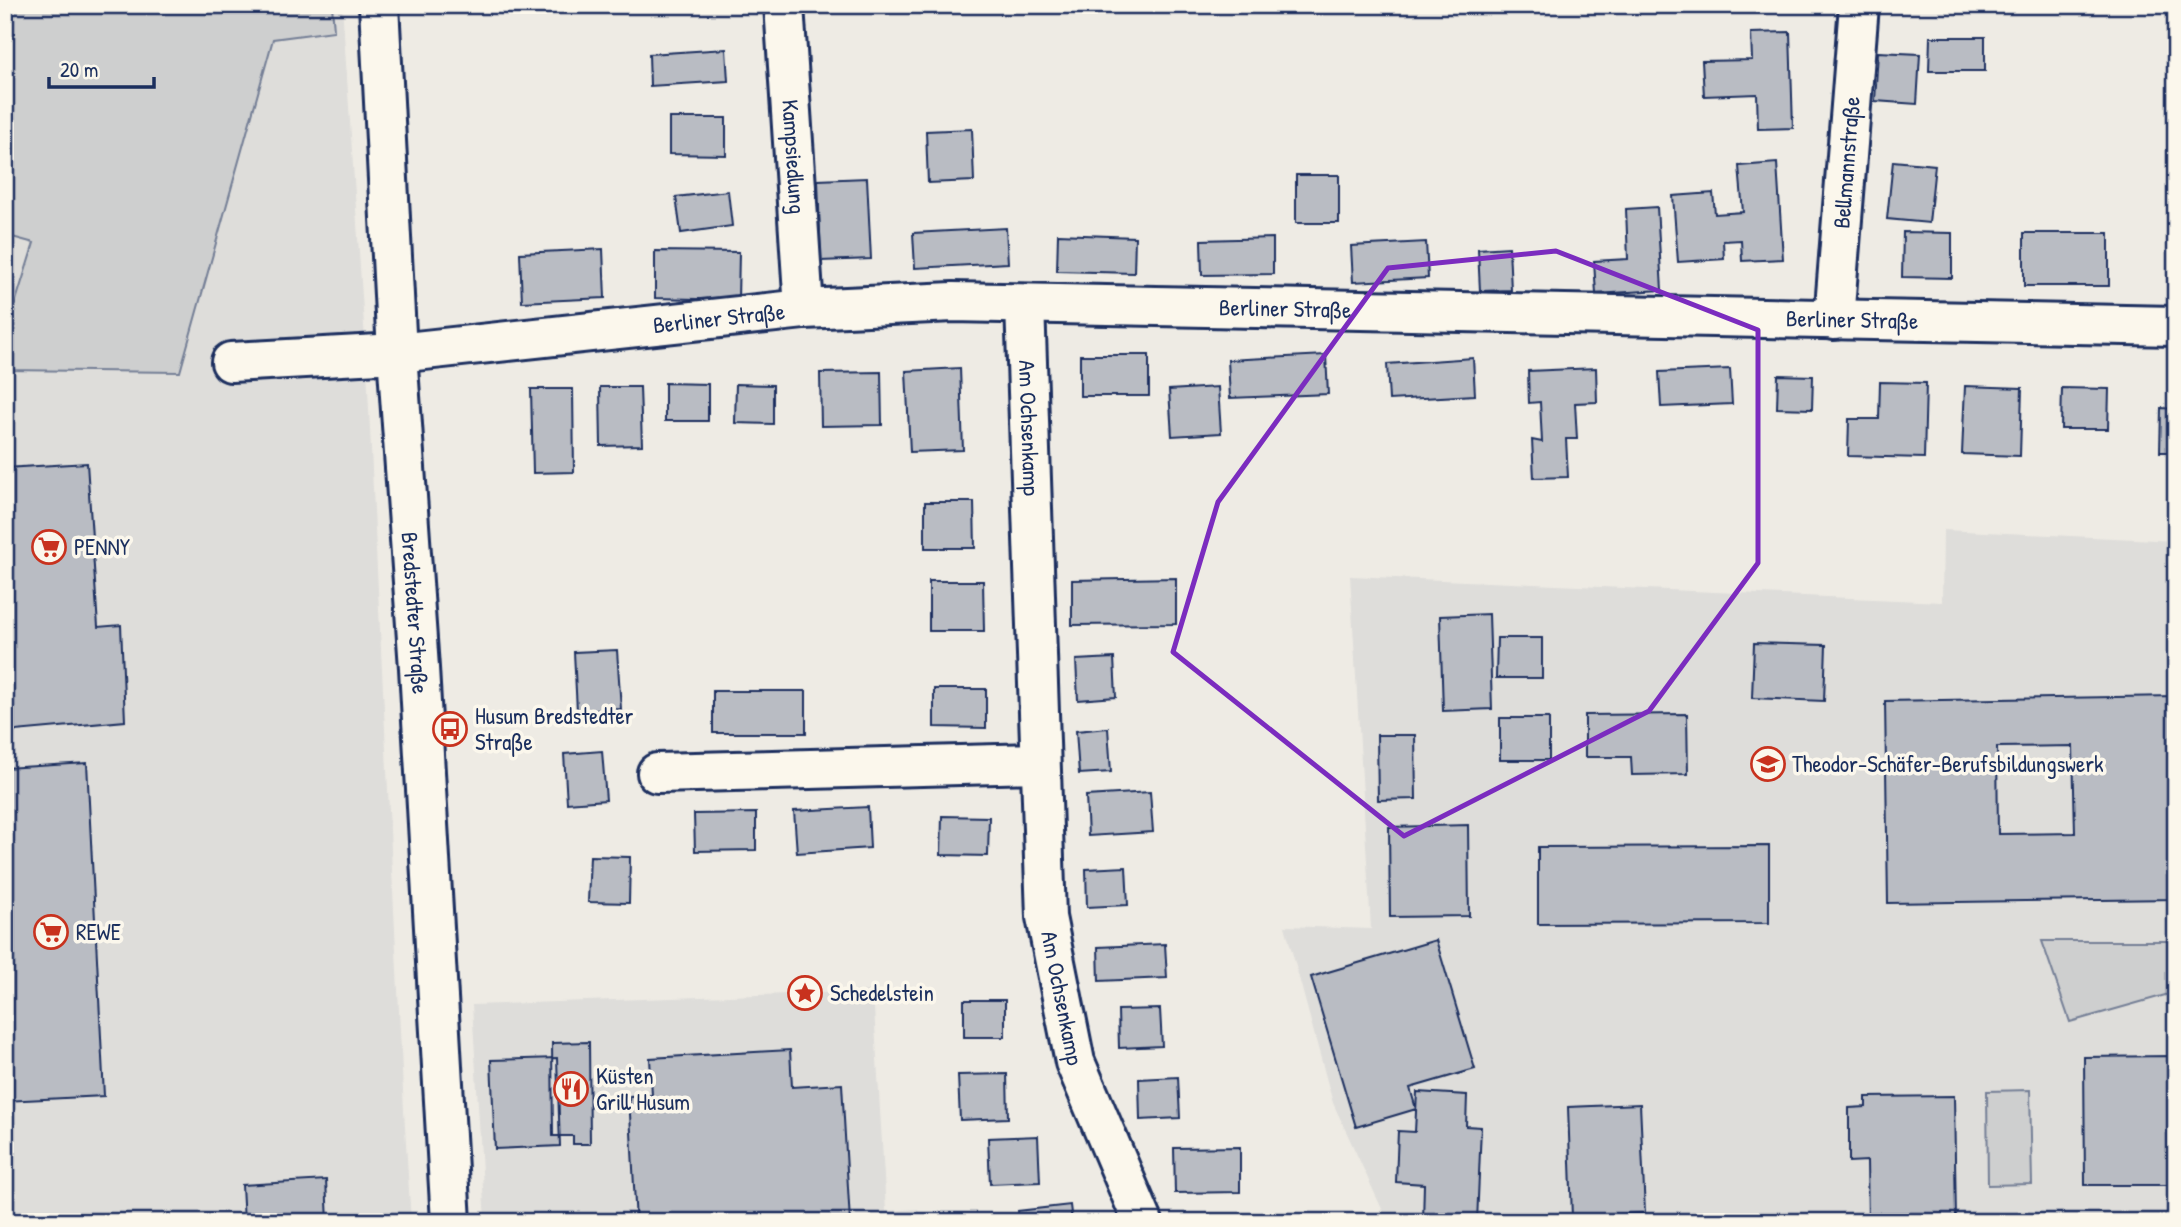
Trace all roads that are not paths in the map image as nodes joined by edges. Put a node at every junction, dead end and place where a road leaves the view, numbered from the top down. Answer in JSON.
{"nodes":[{"id":1,"x":379,"y":5,"type":"edge"},
{"id":2,"x":784,"y":5,"type":"edge"},
{"id":3,"x":1859,"y":5,"type":"edge"},
{"id":4,"x":1025,"y":304,"type":"junction"},
{"id":5,"x":804,"y":309,"type":"junction"},
{"id":6,"x":1834,"y":320,"type":"junction"},
{"id":7,"x":2176,"y":326,"type":"edge"},
{"id":8,"x":397,"y":353,"type":"junction"},
{"id":9,"x":231,"y":362,"type":"dead end"},
{"id":10,"x":1040,"y":763,"type":"junction"},
{"id":11,"x":657,"y":773,"type":"dead end"},
{"id":12,"x":451,"y":1222,"type":"edge"},
{"id":13,"x":1143,"y":1222,"type":"edge"}],
"edges":[{"from":1,"to":8,"type":"street","name":"Bredstedter Straße"},
{"from":2,"to":5,"type":"street","name":"Kampsiedlung"},
{"from":3,"to":6,"type":"street","name":"Bellmannstraße"},
{"from":4,"to":5,"type":"street","name":"Berliner Straße"},
{"from":4,"to":6,"type":"street","name":"Berliner Straße"},
{"from":4,"to":10,"type":"street","name":"Am Ochsenkamp"},
{"from":5,"to":8,"type":"street","name":"Berliner Straße"},
{"from":6,"to":7,"type":"street","name":"Berliner Straße"},
{"from":8,"to":9,"type":"street","name":"Berliner Straße"},
{"from":8,"to":12,"type":"street","name":"Bredstedter Straße"},
{"from":10,"to":11,"type":"street"},
{"from":10,"to":13,"type":"street","name":"Am Ochsenkamp"}]}
